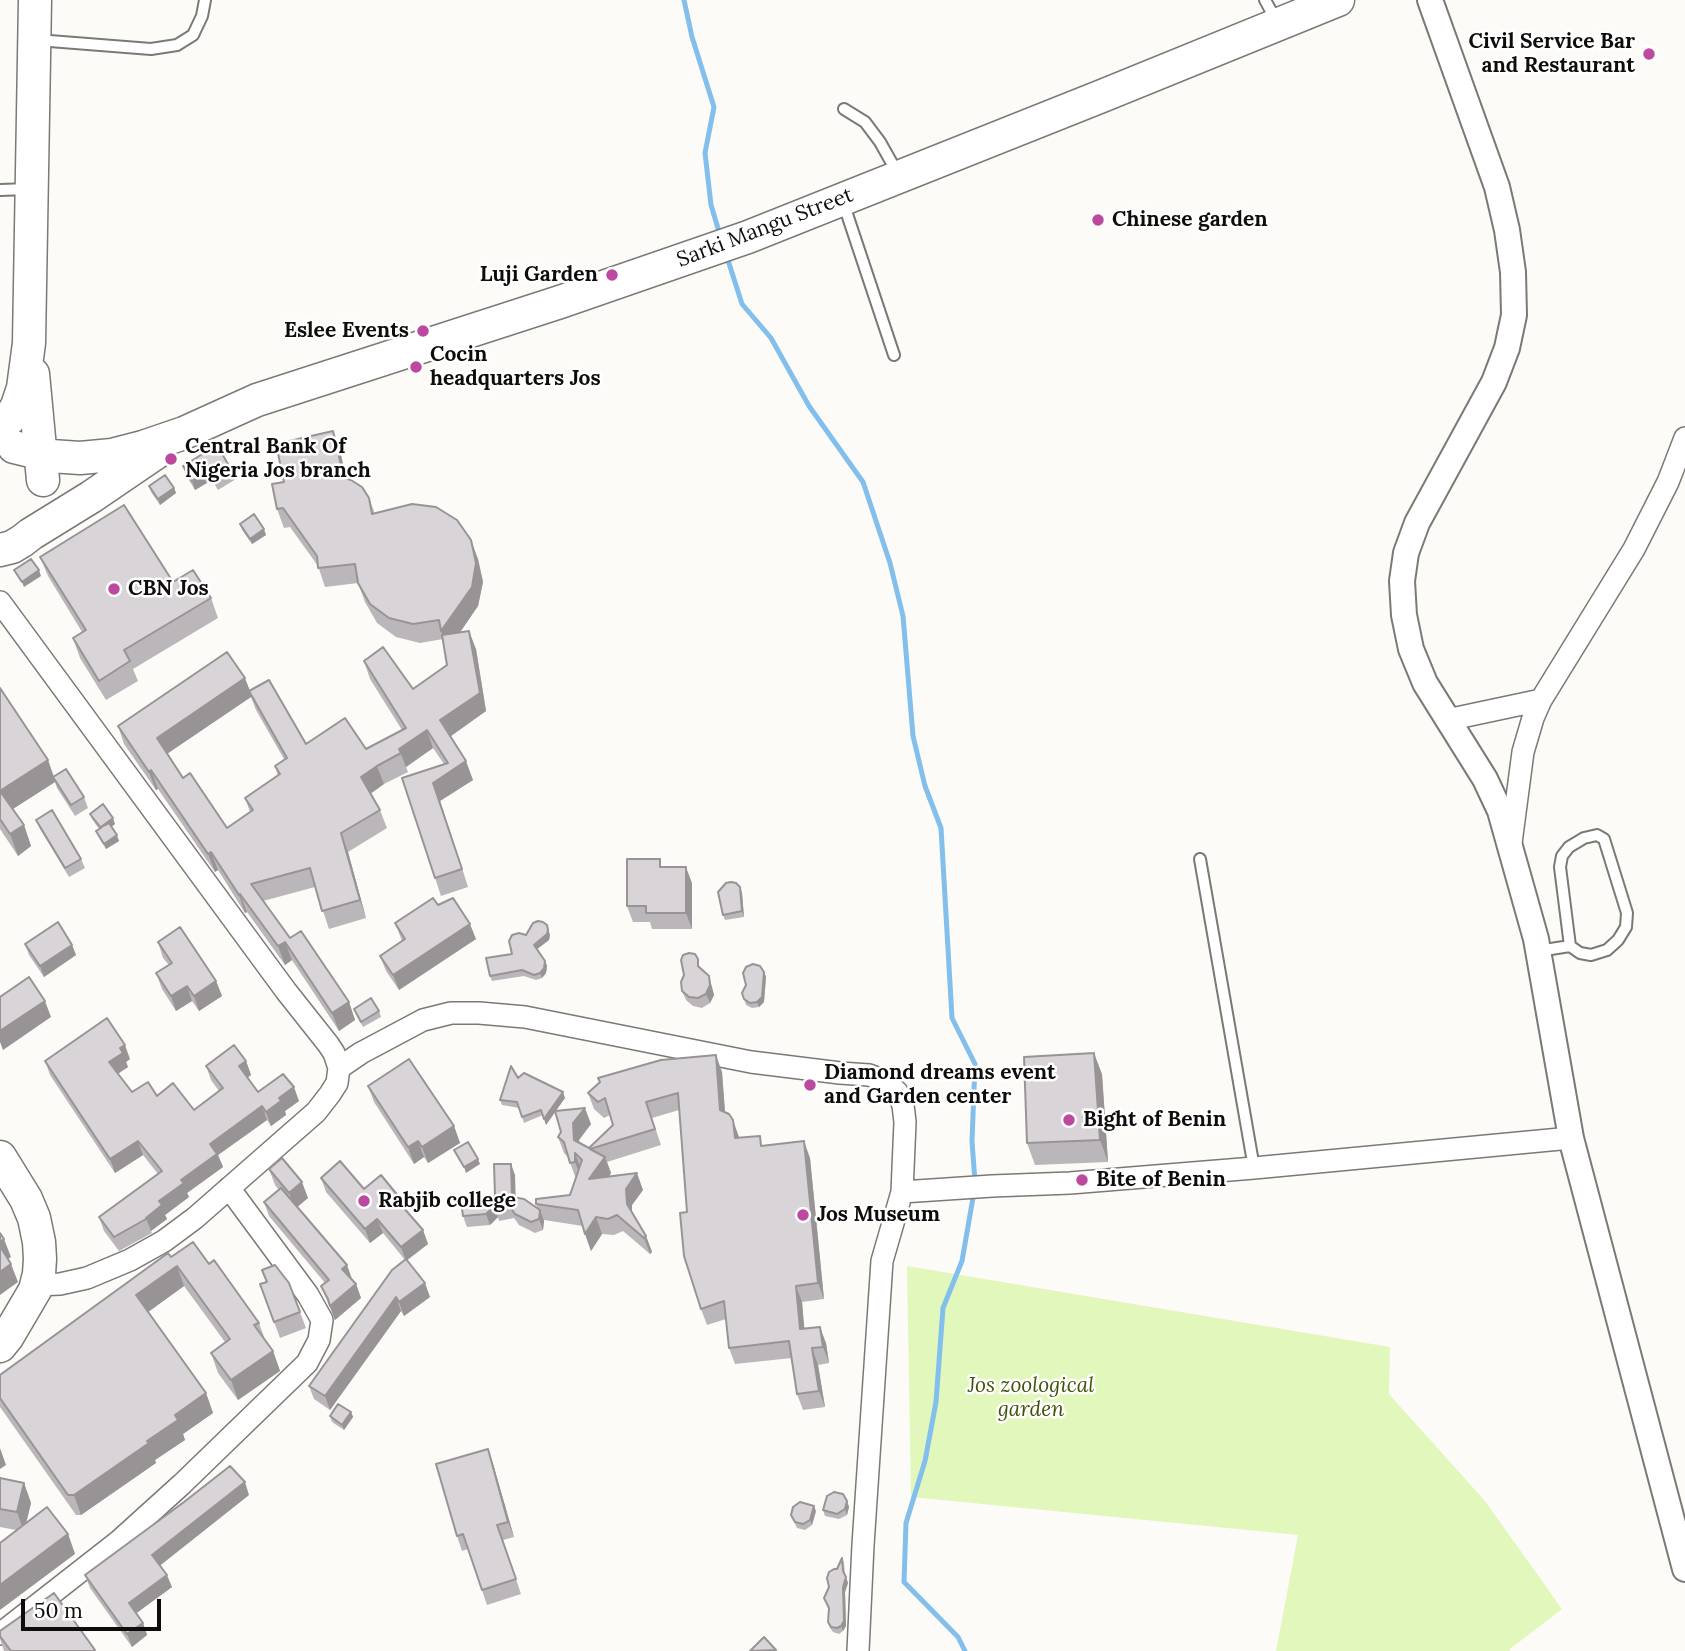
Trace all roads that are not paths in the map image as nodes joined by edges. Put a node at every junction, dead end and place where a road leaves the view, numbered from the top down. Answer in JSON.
{"nodes":[{"id":1,"x":34,"y":0,"type":"edge"},
{"id":2,"x":205,"y":0,"type":"edge"},
{"id":3,"x":1338,"y":0,"type":"edge"},
{"id":4,"x":1430,"y":0,"type":"edge"},
{"id":5,"x":1271,"y":12,"type":"edge"},
{"id":6,"x":34,"y":40,"type":"junction"},
{"id":7,"x":844,"y":109,"type":"dead end"},
{"id":8,"x":899,"y":177,"type":"junction"},
{"id":9,"x":32,"y":189,"type":"junction"},
{"id":10,"x":0,"y":190,"type":"edge"},
{"id":11,"x":842,"y":199,"type":"junction"},
{"id":12,"x":29,"y":343,"type":"junction"},
{"id":13,"x":894,"y":355,"type":"dead end"},
{"id":14,"x":184,"y":433,"type":"junction"},
{"id":15,"x":1685,"y":438,"type":"edge"},
{"id":16,"x":19,"y":450,"type":"edge"},
{"id":17,"x":11,"y":547,"type":"edge"},
{"id":18,"x":0,"y":602,"type":"edge"},
{"id":19,"x":1541,"y":700,"type":"junction"},
{"id":20,"x":1447,"y":720,"type":"junction"},
{"id":21,"x":1511,"y":849,"type":"junction"},
{"id":22,"x":1200,"y":859,"type":"dead end"},
{"id":23,"x":1570,"y":946,"type":"junction"},
{"id":24,"x":1538,"y":951,"type":"junction"},
{"id":25,"x":339,"y":1068,"type":"junction"},
{"id":26,"x":1572,"y":1138,"type":"junction"},
{"id":27,"x":0,"y":1157,"type":"edge"},
{"id":28,"x":1254,"y":1168,"type":"junction"},
{"id":29,"x":229,"y":1188,"type":"junction"},
{"id":30,"x":902,"y":1192,"type":"junction"},
{"id":31,"x":32,"y":1296,"type":"junction"},
{"id":32,"x":0,"y":1326,"type":"edge"},
{"id":33,"x":0,"y":1346,"type":"edge"},
{"id":34,"x":1685,"y":1569,"type":"edge"},
{"id":35,"x":0,"y":1634,"type":"edge"},
{"id":36,"x":859,"y":1651,"type":"edge"}],
"edges":[{"from":1,"to":6,"type":"main road"},
{"from":2,"to":6,"type":"lane"},
{"from":3,"to":5,"type":"main road","name":"Sarki Mangu Street"},
{"from":4,"to":20,"type":"street"},
{"from":5,"to":8,"type":"main road","name":"Sarki Mangu Street"},
{"from":6,"to":9,"type":"main road"},
{"from":7,"to":8,"type":"lane"},
{"from":8,"to":11,"type":"main road","name":"Sarki Mangu Street"},
{"from":9,"to":10,"type":"lane"},
{"from":9,"to":12,"type":"main road"},
{"from":11,"to":13,"type":"lane"},
{"from":11,"to":14,"type":"main road","name":"Sarki Mangu Street"},
{"from":12,"to":16,"type":"main road"},
{"from":12,"to":16,"type":"main road"},
{"from":14,"to":16,"type":"main road"},
{"from":14,"to":17,"type":"main road"},
{"from":15,"to":19,"type":"street"},
{"from":16,"to":17,"type":"main road"},
{"from":18,"to":25,"type":"street"},
{"from":19,"to":20,"type":"street"},
{"from":19,"to":21,"type":"street"},
{"from":20,"to":21,"type":"street"},
{"from":21,"to":24,"type":"street"},
{"from":22,"to":28,"type":"lane"},
{"from":23,"to":23,"type":"lane"},
{"from":23,"to":24,"type":"lane"},
{"from":24,"to":26,"type":"street"},
{"from":25,"to":29,"type":"street"},
{"from":25,"to":30,"type":"street"},
{"from":26,"to":28,"type":"street"},
{"from":26,"to":34,"type":"street"},
{"from":27,"to":31,"type":"main road"},
{"from":28,"to":30,"type":"street"},
{"from":29,"to":31,"type":"street"},
{"from":29,"to":35,"type":"street"},
{"from":30,"to":36,"type":"street"},
{"from":31,"to":32,"type":"main road"},
{"from":31,"to":33,"type":"main road"}]}
